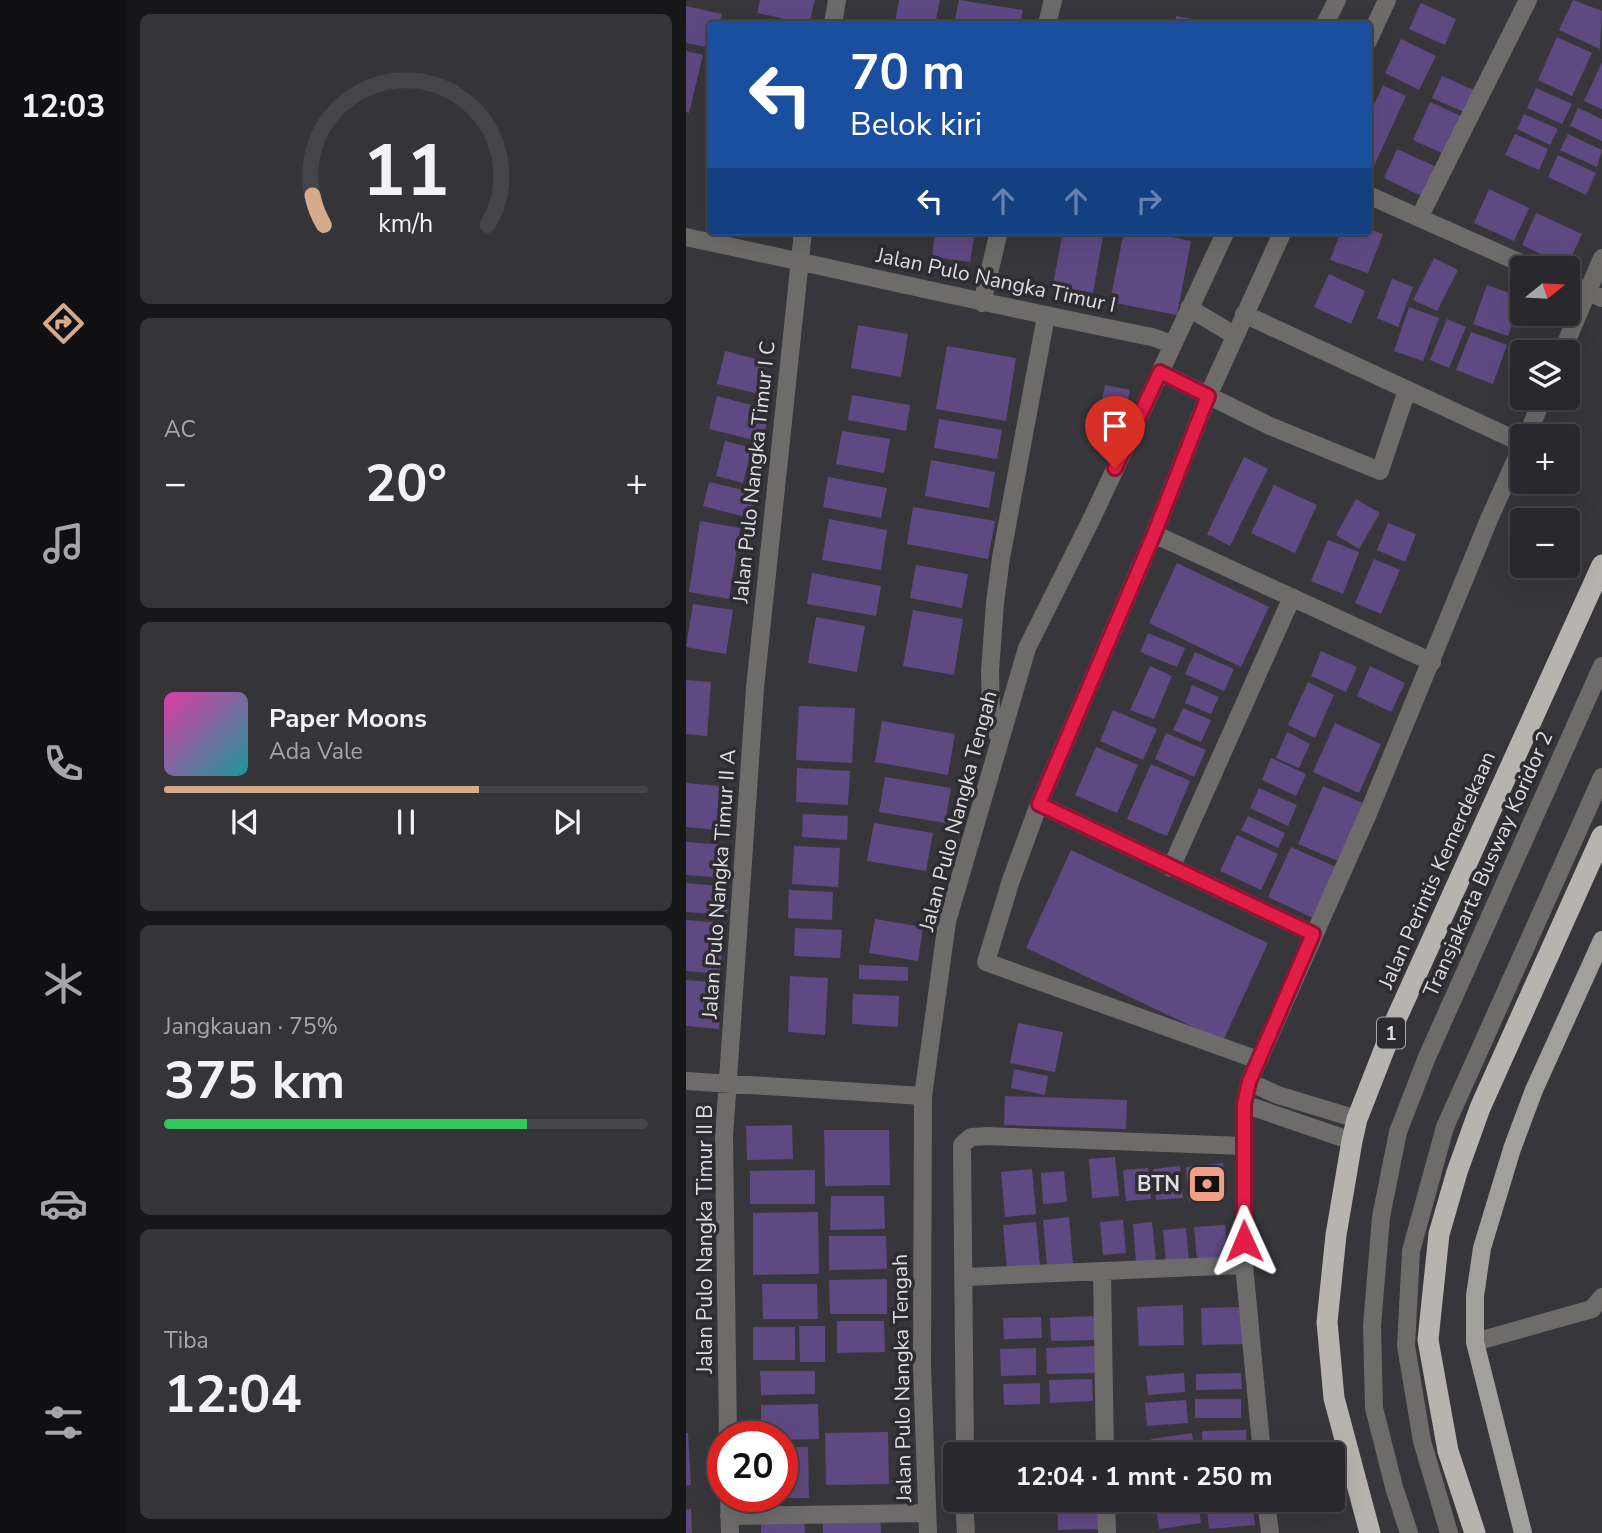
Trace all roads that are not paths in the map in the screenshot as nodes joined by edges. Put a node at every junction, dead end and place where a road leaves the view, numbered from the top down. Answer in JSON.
{"nodes":[{"id":1,"x":837,"y":0,"type":"edge"},
{"id":2,"x":1053,"y":0,"type":"edge"},
{"id":3,"x":1337,"y":0,"type":"edge"},
{"id":4,"x":1387,"y":0,"type":"edge"},
{"id":5,"x":1528,"y":0,"type":"edge"},
{"id":6,"x":834,"y":21,"type":"edge"},
{"id":7,"x":1049,"y":21,"type":"edge"},
{"id":8,"x":1326,"y":21,"type":"edge"},
{"id":9,"x":1372,"y":32,"type":"edge"},
{"id":10,"x":1372,"y":197,"type":"edge"},
{"id":11,"x":1419,"y":218,"type":"junction"},
{"id":12,"x":802,"y":235,"type":"edge"},
{"id":13,"x":998,"y":235,"type":"edge"},
{"id":14,"x":1224,"y":235,"type":"edge"},
{"id":15,"x":1281,"y":235,"type":"edge"},
{"id":16,"x":686,"y":237,"type":"edge"},
{"id":17,"x":1510,"y":258,"type":"edge"},
{"id":18,"x":1602,"y":258,"type":"edge"},
{"id":19,"x":799,"y":261,"type":"junction"},
{"id":20,"x":1594,"y":295,"type":"edge"},
{"id":21,"x":982,"y":303,"type":"junction"},
{"id":22,"x":1189,"y":308,"type":"junction"},
{"id":23,"x":1244,"y":314,"type":"junction"},
{"id":24,"x":1046,"y":316,"type":"junction"},
{"id":25,"x":1234,"y":335,"type":"junction"},
{"id":26,"x":1569,"y":340,"type":"edge"},
{"id":27,"x":1172,"y":344,"type":"junction"},
{"id":28,"x":1160,"y":372,"type":"junction"},
{"id":29,"x":1407,"y":390,"type":"junction"},
{"id":30,"x":1208,"y":396,"type":"junction"},
{"id":31,"x":1510,"y":438,"type":"edge"},
{"id":32,"x":1510,"y":471,"type":"edge"},
{"id":33,"x":1154,"y":534,"type":"junction"},
{"id":34,"x":1602,"y":565,"type":"edge"},
{"id":35,"x":1292,"y":597,"type":"junction"},
{"id":36,"x":1432,"y":662,"type":"junction"},
{"id":37,"x":1602,"y":666,"type":"edge"},
{"id":38,"x":755,"y":688,"type":"joint"},
{"id":39,"x":1000,"y":740,"type":"junction"},
{"id":40,"x":1602,"y":777,"type":"edge"},
{"id":41,"x":1039,"y":804,"type":"junction"},
{"id":42,"x":1602,"y":836,"type":"edge"},
{"id":43,"x":1171,"y":868,"type":"junction"},
{"id":44,"x":1313,"y":934,"type":"junction"},
{"id":45,"x":1602,"y":940,"type":"edge"},
{"id":46,"x":1258,"y":1060,"type":"junction"},
{"id":47,"x":686,"y":1081,"type":"edge"},
{"id":48,"x":1249,"y":1082,"type":"junction"},
{"id":49,"x":729,"y":1083,"type":"junction"},
{"id":50,"x":923,"y":1096,"type":"junction"},
{"id":51,"x":1244,"y":1104,"type":"junction"},
{"id":52,"x":1357,"y":1119,"type":"junction"},
{"id":53,"x":1352,"y":1141,"type":"junction"},
{"id":54,"x":1243,"y":1146,"type":"junction"},
{"id":55,"x":1244,"y":1265,"type":"junction"},
{"id":56,"x":1102,"y":1270,"type":"junction"},
{"id":57,"x":965,"y":1277,"type":"junction"},
{"id":58,"x":1602,"y":1297,"type":"edge"},
{"id":59,"x":1475,"y":1342,"type":"junction"},
{"id":60,"x":728,"y":1421,"type":"edge"},
{"id":61,"x":965,"y":1442,"type":"edge"},
{"id":62,"x":1105,"y":1442,"type":"edge"},
{"id":63,"x":1261,"y":1442,"type":"edge"},
{"id":64,"x":965,"y":1512,"type":"edge"},
{"id":65,"x":1106,"y":1512,"type":"edge"},
{"id":66,"x":1267,"y":1512,"type":"edge"},
{"id":67,"x":927,"y":1513,"type":"junction"},
{"id":68,"x":729,"y":1524,"type":"edge"},
{"id":69,"x":928,"y":1533,"type":"edge"},
{"id":70,"x":967,"y":1533,"type":"edge"},
{"id":71,"x":1107,"y":1533,"type":"edge"},
{"id":72,"x":1270,"y":1533,"type":"edge"},
{"id":73,"x":1370,"y":1533,"type":"edge"},
{"id":74,"x":1409,"y":1533,"type":"edge"},
{"id":75,"x":1449,"y":1533,"type":"edge"},
{"id":76,"x":1475,"y":1533,"type":"edge"},
{"id":77,"x":1523,"y":1533,"type":"edge"}],
"edges":[{"from":1,"to":6,"type":"street"},
{"from":2,"to":7,"type":"street"},
{"from":3,"to":8,"type":"street"},
{"from":4,"to":9,"type":"street"},
{"from":5,"to":11,"type":"street"},
{"from":10,"to":11,"type":"street"},
{"from":11,"to":17,"type":"street"},
{"from":12,"to":19,"type":"street","name":"Jalan Pulo Nangka Timur I C"},
{"from":13,"to":21,"type":"street"},
{"from":14,"to":22,"type":"street","name":"Jalan Pulo Nangka Tengah"},
{"from":15,"to":23,"type":"street"},
{"from":16,"to":19,"type":"street","name":"Jalan Pulo Nangka Timur I"},
{"from":18,"to":20,"type":"street"},
{"from":19,"to":21,"type":"street","name":"Jalan Pulo Nangka Timur I"},
{"from":19,"to":38,"type":"street","name":"Jalan Pulo Nangka Timur I C"},
{"from":20,"to":26,"type":"street"},
{"from":21,"to":24,"type":"street","name":"Jalan Pulo Nangka Timur I"},
{"from":22,"to":25,"type":"street"},
{"from":22,"to":27,"type":"street","name":"Jalan Pulo Nangka Tengah"},
{"from":23,"to":25,"type":"street"},
{"from":23,"to":29,"type":"street"},
{"from":24,"to":27,"type":"street","name":"Jalan Pulo Nangka Timur I"},
{"from":24,"to":39,"type":"street"},
{"from":25,"to":30,"type":"street"},
{"from":27,"to":28,"type":"street","name":"Jalan Pulo Nangka Tengah"},
{"from":28,"to":30,"type":"street"},
{"from":28,"to":39,"type":"street","name":"Jalan Pulo Nangka Tengah"},
{"from":29,"to":30,"type":"street"},
{"from":29,"to":31,"type":"street"},
{"from":30,"to":33,"type":"street"},
{"from":32,"to":36,"type":"street"},
{"from":33,"to":35,"type":"street"},
{"from":33,"to":41,"type":"street"},
{"from":34,"to":52,"type":"highway","name":"Jalan Perintis Kemerdekaan","number":"1"},
{"from":35,"to":36,"type":"street"},
{"from":35,"to":43,"type":"street"},
{"from":36,"to":44,"type":"street"},
{"from":37,"to":74,"type":"street","name":"Transjakarta Busway Koridor 2"},
{"from":38,"to":49,"type":"street","name":"Jalan Pulo Nangka Timur II A"},
{"from":39,"to":50,"type":"street","name":"Jalan Pulo Nangka Tengah"},
{"from":40,"to":75,"type":"street"},
{"from":41,"to":43,"type":"street"},
{"from":41,"to":46,"type":"street"},
{"from":42,"to":76,"type":"highway"},
{"from":43,"to":44,"type":"street"},
{"from":44,"to":46,"type":"street"},
{"from":45,"to":59,"type":"main road"},
{"from":46,"to":48,"type":"street"},
{"from":47,"to":49,"type":"street"},
{"from":48,"to":51,"type":"street"},
{"from":48,"to":52,"type":"street"},
{"from":49,"to":50,"type":"street"},
{"from":49,"to":60,"type":"street","name":"Jalan Pulo Nangka Timur II B"},
{"from":50,"to":67,"type":"street","name":"Jalan Pulo Nangka Tengah"},
{"from":51,"to":53,"type":"street"},
{"from":51,"to":54,"type":"street"},
{"from":52,"to":53,"type":"highway","name":"Jalan Perintis Kemerdekaan","number":"1"},
{"from":53,"to":73,"type":"highway","name":"Jalan Perintis Kemerdekaan","number":"1"},
{"from":54,"to":55,"type":"street"},
{"from":54,"to":57,"type":"street"},
{"from":55,"to":56,"type":"street"},
{"from":55,"to":63,"type":"street"},
{"from":56,"to":57,"type":"street"},
{"from":56,"to":62,"type":"street"},
{"from":57,"to":61,"type":"street"},
{"from":58,"to":59,"type":"street"},
{"from":59,"to":77,"type":"main road"},
{"from":64,"to":70,"type":"street"},
{"from":65,"to":71,"type":"street"},
{"from":66,"to":72,"type":"street"},
{"from":67,"to":68,"type":"street"},
{"from":67,"to":69,"type":"street","name":"Jalan Pulo Nangka Tengah"}]}
